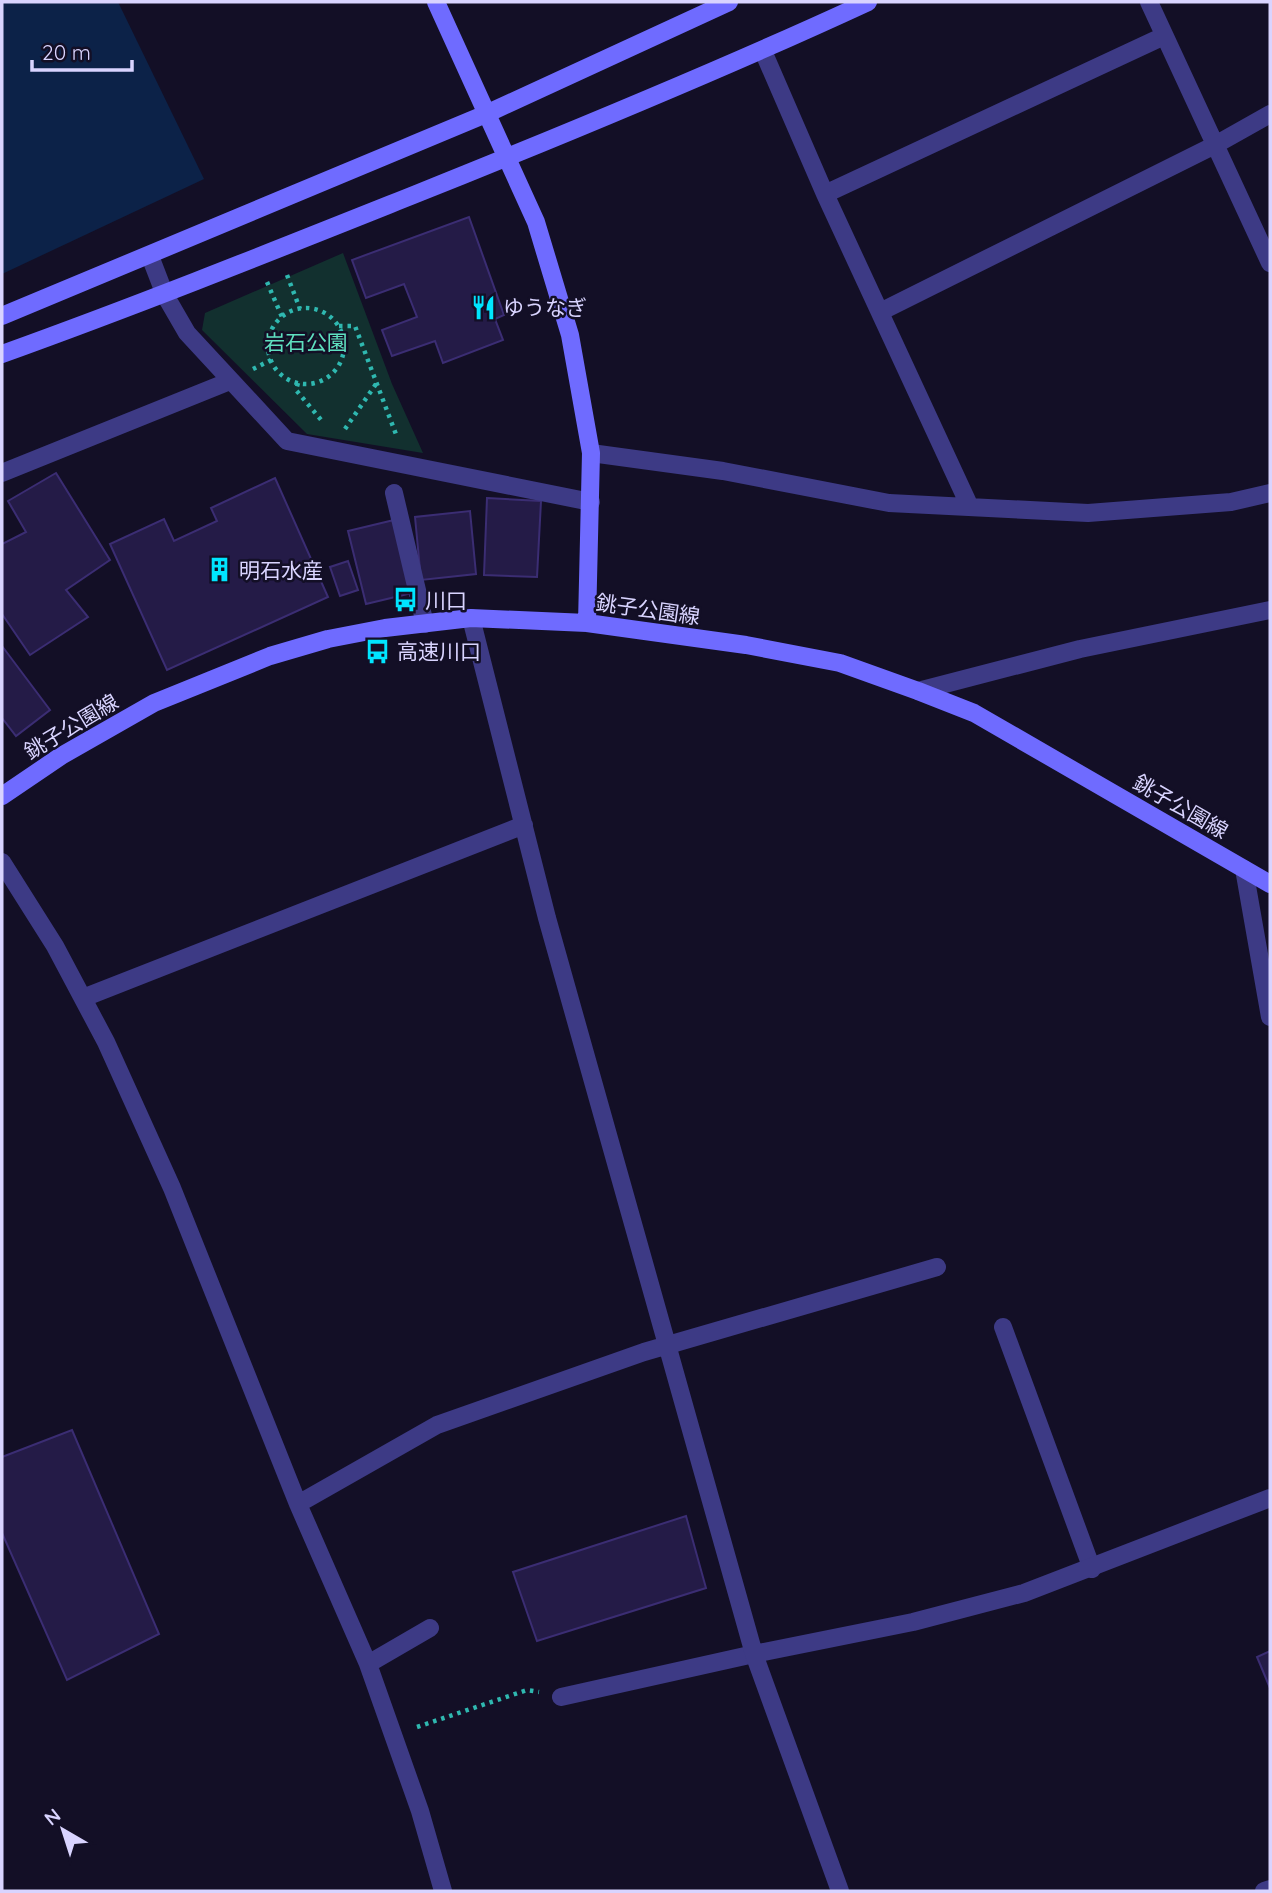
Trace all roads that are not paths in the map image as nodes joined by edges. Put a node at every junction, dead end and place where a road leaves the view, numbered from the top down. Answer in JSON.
{"nodes":[{"id":1,"x":436,"y":2,"type":"edge"},
{"id":2,"x":729,"y":2,"type":"edge"},
{"id":3,"x":868,"y":2,"type":"edge"},
{"id":4,"x":1149,"y":2,"type":"edge"},
{"id":5,"x":1164,"y":36,"type":"junction"},
{"id":6,"x":762,"y":51,"type":"junction"},
{"id":7,"x":486,"y":114,"type":"junction"},
{"id":8,"x":1270,"y":114,"type":"edge"},
{"id":9,"x":1215,"y":145,"type":"junction"},
{"id":10,"x":506,"y":158,"type":"junction"},
{"id":11,"x":825,"y":194,"type":"junction"},
{"id":12,"x":150,"y":256,"type":"junction"},
{"id":13,"x":1270,"y":263,"type":"edge"},
{"id":14,"x":165,"y":295,"type":"junction"},
{"id":15,"x":880,"y":312,"type":"junction"},
{"id":16,"x":2,"y":316,"type":"edge"},
{"id":17,"x":2,"y":354,"type":"edge"},
{"id":18,"x":230,"y":381,"type":"junction"},
{"id":19,"x":591,"y":453,"type":"junction"},
{"id":20,"x":2,"y":473,"type":"edge"},
{"id":21,"x":394,"y":493,"type":"dead end"},
{"id":22,"x":1270,"y":494,"type":"edge"},
{"id":23,"x":591,"y":502,"type":"junction"},
{"id":24,"x":970,"y":507,"type":"junction"},
{"id":25,"x":1270,"y":610,"type":"edge"},
{"id":26,"x":471,"y":618,"type":"junction"},
{"id":27,"x":587,"y":623,"type":"junction"},
{"id":28,"x":425,"y":624,"type":"junction"},
{"id":29,"x":918,"y":691,"type":"junction"},
{"id":30,"x":2,"y":796,"type":"edge"},
{"id":31,"x":524,"y":825,"type":"junction"},
{"id":32,"x":2,"y":862,"type":"edge"},
{"id":33,"x":1244,"y":869,"type":"junction"},
{"id":34,"x":1270,"y":884,"type":"edge"},
{"id":35,"x":83,"y":998,"type":"junction"},
{"id":36,"x":1270,"y":1017,"type":"edge"},
{"id":37,"x":937,"y":1268,"type":"dead end"},
{"id":38,"x":1003,"y":1327,"type":"dead end"},
{"id":39,"x":666,"y":1346,"type":"junction"},
{"id":40,"x":1270,"y":1498,"type":"edge"},
{"id":41,"x":298,"y":1504,"type":"junction"},
{"id":42,"x":1092,"y":1569,"type":"junction"},
{"id":43,"x":430,"y":1628,"type":"dead end"},
{"id":44,"x":754,"y":1654,"type":"junction"},
{"id":45,"x":368,"y":1664,"type":"junction"},
{"id":46,"x":561,"y":1697,"type":"road end"},
{"id":47,"x":1270,"y":1889,"type":"edge"},
{"id":48,"x":443,"y":1891,"type":"edge"},
{"id":49,"x":840,"y":1891,"type":"edge"},
{"id":50,"x":1264,"y":1891,"type":"edge"}],
"edges":[{"from":1,"to":7,"type":"street"},
{"from":2,"to":7,"type":"street"},
{"from":3,"to":6,"type":"street"},
{"from":4,"to":5,"type":"street"},
{"from":5,"to":9,"type":"street"},
{"from":5,"to":11,"type":"street"},
{"from":6,"to":10,"type":"street"},
{"from":6,"to":11,"type":"street"},
{"from":7,"to":10,"type":"street"},
{"from":7,"to":12,"type":"street"},
{"from":8,"to":9,"type":"street"},
{"from":9,"to":13,"type":"street"},
{"from":9,"to":15,"type":"street"},
{"from":10,"to":14,"type":"street"},
{"from":10,"to":19,"type":"street"},
{"from":11,"to":15,"type":"street"},
{"from":12,"to":14,"type":"street"},
{"from":12,"to":16,"type":"street"},
{"from":14,"to":17,"type":"street"},
{"from":14,"to":18,"type":"street"},
{"from":15,"to":24,"type":"street"},
{"from":18,"to":20,"type":"street"},
{"from":18,"to":23,"type":"street"},
{"from":19,"to":23,"type":"street"},
{"from":19,"to":24,"type":"street"},
{"from":21,"to":28,"type":"street"},
{"from":22,"to":24,"type":"street"},
{"from":23,"to":27,"type":"street"},
{"from":25,"to":29,"type":"street"},
{"from":26,"to":27,"type":"street","name":"銚子公園線"},
{"from":26,"to":28,"type":"street","name":"銚子公園線"},
{"from":26,"to":31,"type":"street"},
{"from":27,"to":29,"type":"street","name":"銚子公園線"},
{"from":28,"to":30,"type":"street","name":"銚子公園線"},
{"from":29,"to":33,"type":"street","name":"銚子公園線"},
{"from":31,"to":35,"type":"street"},
{"from":31,"to":39,"type":"street"},
{"from":32,"to":35,"type":"street"},
{"from":33,"to":34,"type":"street","name":"銚子公園線"},
{"from":33,"to":36,"type":"street"},
{"from":35,"to":41,"type":"street"},
{"from":37,"to":39,"type":"street"},
{"from":38,"to":42,"type":"street"},
{"from":39,"to":41,"type":"street"},
{"from":39,"to":44,"type":"street"},
{"from":40,"to":42,"type":"street"},
{"from":41,"to":45,"type":"street"},
{"from":42,"to":44,"type":"street"},
{"from":43,"to":45,"type":"street"},
{"from":44,"to":46,"type":"street"},
{"from":44,"to":49,"type":"street"},
{"from":45,"to":48,"type":"street"},
{"from":47,"to":50,"type":"street"}]}
